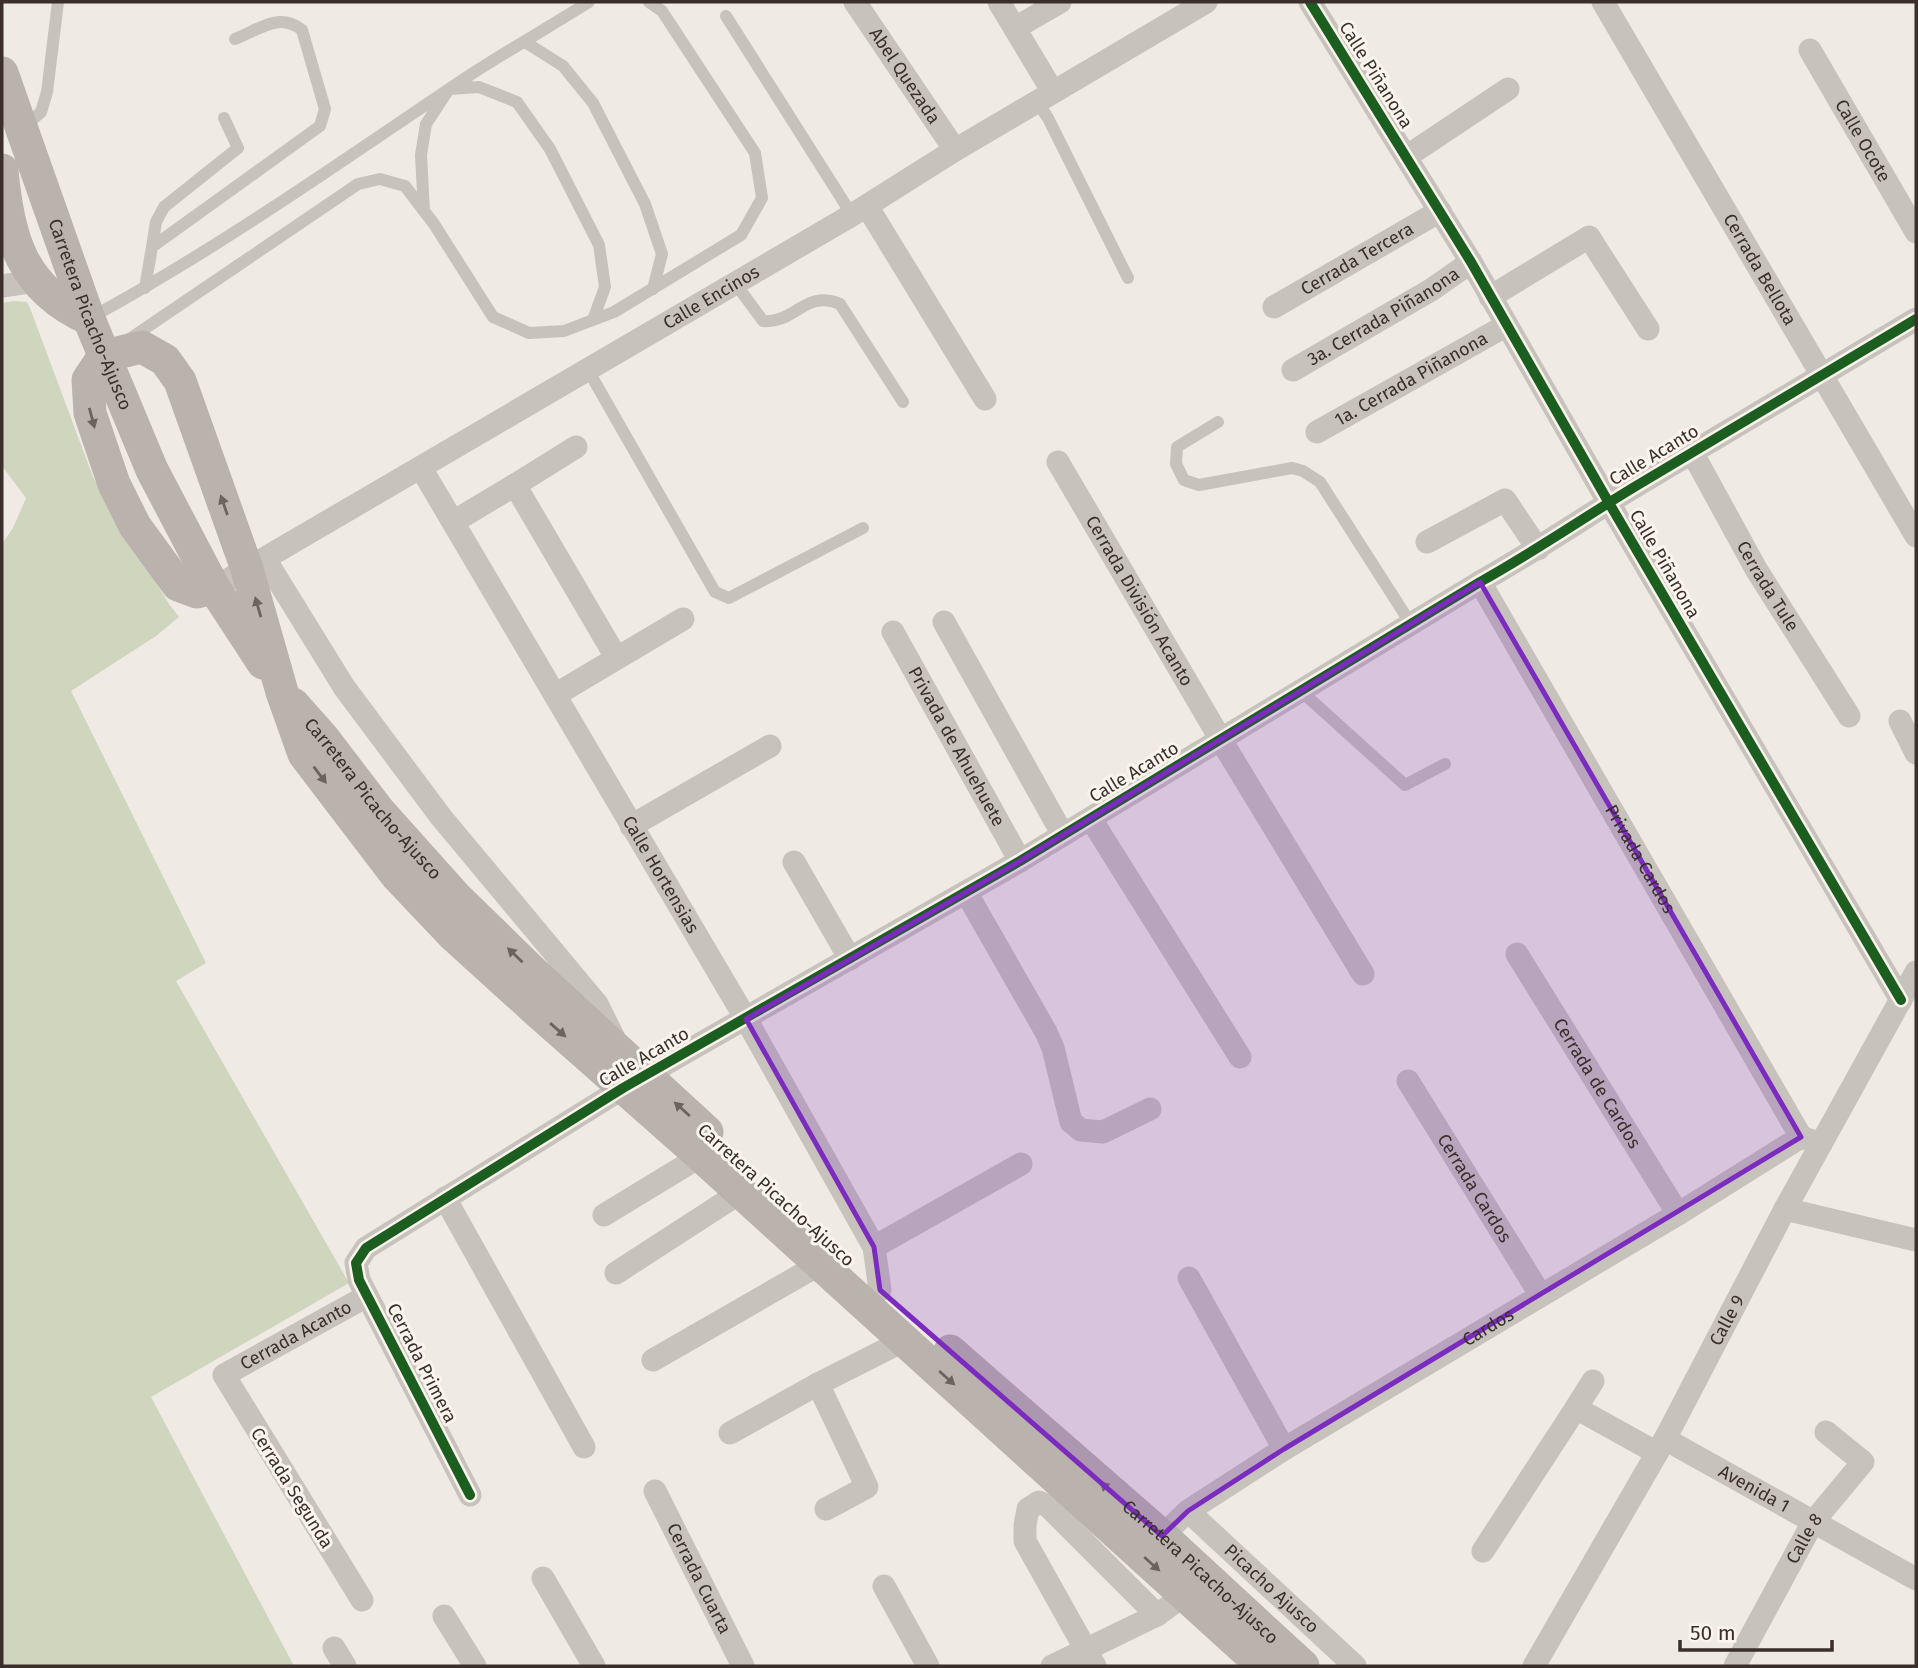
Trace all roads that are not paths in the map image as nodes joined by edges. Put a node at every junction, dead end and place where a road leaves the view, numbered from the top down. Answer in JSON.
{"nodes":[{"id":1,"x":58,"y":2,"type":"edge"},
{"id":2,"x":589,"y":2,"type":"edge"},
{"id":3,"x":649,"y":2,"type":"edge"},
{"id":4,"x":855,"y":2,"type":"edge"},
{"id":5,"x":999,"y":2,"type":"edge"},
{"id":6,"x":1060,"y":2,"type":"edge"},
{"id":7,"x":1206,"y":2,"type":"edge"},
{"id":8,"x":1310,"y":2,"type":"edge"},
{"id":9,"x":1603,"y":2,"type":"edge"},
{"id":10,"x":726,"y":16,"type":"dead end"},
{"id":11,"x":1015,"y":28,"type":"junction"},
{"id":12,"x":235,"y":39,"type":"dead end"},
{"id":13,"x":525,"y":42,"type":"junction"},
{"id":14,"x":1810,"y":50,"type":"dead end"},
{"id":15,"x":2,"y":73,"type":"edge"},
{"id":16,"x":449,"y":89,"type":"junction"},
{"id":17,"x":1044,"y":89,"type":"junction"},
{"id":18,"x":1508,"y":89,"type":"dead end"},
{"id":19,"x":225,"y":118,"type":"dead end"},
{"id":20,"x":21,"y":130,"type":"junction"},
{"id":21,"x":955,"y":150,"type":"junction"},
{"id":22,"x":1406,"y":157,"type":"junction"},
{"id":23,"x":2,"y":170,"type":"edge"},
{"id":24,"x":859,"y":210,"type":"junction"},
{"id":25,"x":424,"y":211,"type":"junction"},
{"id":26,"x":1440,"y":211,"type":"junction"},
{"id":27,"x":1916,"y":232,"type":"edge"},
{"id":28,"x":152,"y":247,"type":"junction"},
{"id":29,"x":1472,"y":262,"type":"junction"},
{"id":30,"x":1128,"y":278,"type":"dead end"},
{"id":31,"x":36,"y":281,"type":"junction"},
{"id":32,"x":735,"y":284,"type":"junction"},
{"id":33,"x":2,"y":286,"type":"edge"},
{"id":34,"x":145,"y":288,"type":"junction"},
{"id":35,"x":653,"y":289,"type":"junction"},
{"id":36,"x":1490,"y":297,"type":"junction"},
{"id":37,"x":1274,"y":307,"type":"dead end"},
{"id":38,"x":89,"y":319,"type":"junction"},
{"id":39,"x":1916,"y":319,"type":"edge"},
{"id":40,"x":593,"y":320,"type":"junction"},
{"id":41,"x":1507,"y":325,"type":"junction"},
{"id":42,"x":1648,"y":329,"type":"dead end"},
{"id":43,"x":104,"y":356,"type":"junction"},
{"id":44,"x":588,"y":370,"type":"junction"},
{"id":45,"x":1293,"y":370,"type":"dead end"},
{"id":46,"x":1823,"y":375,"type":"junction"},
{"id":47,"x":985,"y":399,"type":"dead end"},
{"id":48,"x":902,"y":402,"type":"dead end"},
{"id":49,"x":1217,"y":422,"type":"dead end"},
{"id":50,"x":1317,"y":432,"type":"dead end"},
{"id":51,"x":576,"y":447,"type":"dead end"},
{"id":52,"x":1692,"y":452,"type":"junction"},
{"id":53,"x":1058,"y":462,"type":"dead end"},
{"id":54,"x":421,"y":467,"type":"junction"},
{"id":55,"x":515,"y":485,"type":"junction"},
{"id":56,"x":1609,"y":503,"type":"junction"},
{"id":57,"x":453,"y":522,"type":"junction"},
{"id":58,"x":863,"y":527,"type":"dead end"},
{"id":59,"x":1916,"y":536,"type":"edge"},
{"id":60,"x":1427,"y":542,"type":"dead end"},
{"id":61,"x":1538,"y":550,"type":"junction"},
{"id":62,"x":256,"y":564,"type":"junction"},
{"id":63,"x":1480,"y":582,"type":"junction"},
{"id":64,"x":214,"y":588,"type":"junction"},
{"id":65,"x":683,"y":619,"type":"dead end"},
{"id":66,"x":944,"y":622,"type":"dead end"},
{"id":67,"x":1411,"y":624,"type":"junction"},
{"id":68,"x":893,"y":632,"type":"dead end"},
{"id":69,"x":616,"y":657,"type":"junction"},
{"id":70,"x":1301,"y":691,"type":"junction"},
{"id":71,"x":282,"y":692,"type":"junction"},
{"id":72,"x":555,"y":695,"type":"junction"},
{"id":73,"x":1849,"y":716,"type":"dead end"},
{"id":74,"x":1900,"y":721,"type":"dead end"},
{"id":75,"x":1221,"y":740,"type":"junction"},
{"id":76,"x":770,"y":746,"type":"dead end"},
{"id":77,"x":1916,"y":752,"type":"edge"},
{"id":78,"x":1445,"y":764,"type":"dead end"},
{"id":79,"x":1091,"y":819,"type":"junction"},
{"id":80,"x":631,"y":826,"type":"junction"},
{"id":81,"x":1063,"y":835,"type":"junction"},
{"id":82,"x":1020,"y":861,"type":"junction"},
{"id":83,"x":794,"y":862,"type":"dead end"},
{"id":84,"x":966,"y":892,"type":"junction"},
{"id":85,"x":1517,"y":954,"type":"dead end"},
{"id":86,"x":850,"y":959,"type":"junction"},
{"id":87,"x":1916,"y":972,"type":"edge"},
{"id":88,"x":1363,"y":974,"type":"dead end"},
{"id":89,"x":1901,"y":1000,"type":"junction"},
{"id":90,"x":746,"y":1019,"type":"junction"},
{"id":91,"x":1240,"y":1057,"type":"dead end"},
{"id":92,"x":631,"y":1073,"type":"junction"},
{"id":93,"x":1408,"y":1081,"type":"dead end"},
{"id":94,"x":1150,"y":1109,"type":"dead end"},
{"id":95,"x":1811,"y":1140,"type":"junction"},
{"id":96,"x":701,"y":1156,"type":"junction"},
{"id":97,"x":1021,"y":1164,"type":"dead end"},
{"id":98,"x":741,"y":1192,"type":"junction"},
{"id":99,"x":444,"y":1198,"type":"junction"},
{"id":100,"x":1786,"y":1209,"type":"junction"},
{"id":101,"x":604,"y":1214,"type":"dead end"},
{"id":102,"x":1678,"y":1214,"type":"junction"},
{"id":103,"x":1916,"y":1240,"type":"edge"},
{"id":104,"x":874,"y":1247,"type":"junction"},
{"id":105,"x":366,"y":1248,"type":"joint"},
{"id":106,"x":820,"y":1264,"type":"junction"},
{"id":107,"x":616,"y":1273,"type":"dead end"},
{"id":108,"x":1189,"y":1279,"type":"dead end"},
{"id":109,"x":880,"y":1290,"type":"junction"},
{"id":110,"x":1540,"y":1294,"type":"junction"},
{"id":111,"x":368,"y":1296,"type":"junction"},
{"id":112,"x":905,"y":1340,"type":"junction"},
{"id":113,"x":653,"y":1360,"type":"dead end"},
{"id":114,"x":224,"y":1375,"type":"joint"},
{"id":115,"x":1593,"y":1381,"type":"dead end"},
{"id":116,"x":818,"y":1384,"type":"junction"},
{"id":117,"x":1576,"y":1408,"type":"junction"},
{"id":118,"x":1826,"y":1432,"type":"dead end"},
{"id":119,"x":730,"y":1433,"type":"dead end"},
{"id":120,"x":1661,"y":1446,"type":"junction"},
{"id":121,"x":584,"y":1447,"type":"dead end"},
{"id":122,"x":1284,"y":1449,"type":"junction"},
{"id":123,"x":655,"y":1492,"type":"dead end"},
{"id":124,"x":470,"y":1495,"type":"dead end"},
{"id":125,"x":826,"y":1509,"type":"dead end"},
{"id":126,"x":1188,"y":1511,"type":"junction"},
{"id":127,"x":1813,"y":1522,"type":"junction"},
{"id":128,"x":1162,"y":1536,"type":"junction"},
{"id":129,"x":1483,"y":1551,"type":"dead end"},
{"id":130,"x":543,"y":1578,"type":"dead end"},
{"id":131,"x":1916,"y":1578,"type":"edge"},
{"id":132,"x":884,"y":1586,"type":"dead end"},
{"id":133,"x":1186,"y":1594,"type":"junction"},
{"id":134,"x":362,"y":1600,"type":"dead end"},
{"id":135,"x":1157,"y":1615,"type":"junction"},
{"id":136,"x":444,"y":1616,"type":"dead end"},
{"id":137,"x":1090,"y":1658,"type":"edge"},
{"id":138,"x":475,"y":1666,"type":"edge"},
{"id":139,"x":594,"y":1666,"type":"edge"},
{"id":140,"x":743,"y":1666,"type":"edge"},
{"id":141,"x":928,"y":1666,"type":"edge"},
{"id":142,"x":1052,"y":1666,"type":"edge"},
{"id":143,"x":1263,"y":1666,"type":"edge"},
{"id":144,"x":1303,"y":1666,"type":"edge"},
{"id":145,"x":1355,"y":1666,"type":"edge"},
{"id":146,"x":1534,"y":1666,"type":"edge"},
{"id":147,"x":1735,"y":1666,"type":"edge"}],
"edges":[{"from":1,"to":20,"type":"lane"},
{"from":2,"to":13,"type":"lane"},
{"from":3,"to":35,"type":"lane"},
{"from":4,"to":21,"type":"street","name":"Abel Quezada"},
{"from":5,"to":11,"type":"street"},
{"from":6,"to":11,"type":"street"},
{"from":7,"to":17,"type":"street","name":"Calle Encinos"},
{"from":8,"to":22,"type":"street","name":"Calle Piñanona"},
{"from":9,"to":46,"type":"street","name":"Cerrada Bellota"},
{"from":10,"to":24,"type":"lane"},
{"from":11,"to":17,"type":"street"},
{"from":12,"to":28,"type":"lane"},
{"from":13,"to":16,"type":"lane"},
{"from":13,"to":35,"type":"lane"},
{"from":14,"to":27,"type":"street","name":"Calle Ocote"},
{"from":15,"to":20,"type":"main road","name":"Carretera Picacho-Ajusco"},
{"from":16,"to":25,"type":"lane"},
{"from":16,"to":34,"type":"lane"},
{"from":16,"to":40,"type":"lane"},
{"from":17,"to":21,"type":"street","name":"Calle Encinos"},
{"from":17,"to":30,"type":"lane"},
{"from":18,"to":22,"type":"street"},
{"from":19,"to":28,"type":"lane"},
{"from":20,"to":38,"type":"main road","name":"Carretera Picacho-Ajusco"},
{"from":21,"to":24,"type":"street","name":"Calle Encinos"},
{"from":22,"to":26,"type":"street","name":"Calle Piñanona"},
{"from":23,"to":31,"type":"main road"},
{"from":24,"to":32,"type":"street","name":"Calle Encinos"},
{"from":24,"to":47,"type":"street"},
{"from":25,"to":40,"type":"lane"},
{"from":25,"to":43,"type":"lane"},
{"from":26,"to":29,"type":"street","name":"Calle Piñanona"},
{"from":26,"to":37,"type":"street","name":"Cerrada Tercera"},
{"from":28,"to":34,"type":"lane"},
{"from":29,"to":36,"type":"street","name":"Calle Piñanona"},
{"from":29,"to":45,"type":"street","name":"3a. Cerrada Piñanona"},
{"from":31,"to":33,"type":"street"},
{"from":31,"to":38,"type":"main road"},
{"from":32,"to":44,"type":"street","name":"Calle Encinos"},
{"from":32,"to":48,"type":"lane"},
{"from":34,"to":38,"type":"lane"},
{"from":35,"to":40,"type":"lane"},
{"from":36,"to":41,"type":"street","name":"Calle Piñanona"},
{"from":36,"to":42,"type":"street"},
{"from":38,"to":43,"type":"main road","name":"Carretera Picacho-Ajusco"},
{"from":39,"to":46,"type":"street","name":"Calle Acanto"},
{"from":41,"to":50,"type":"street","name":"1a. Cerrada Piñanona"},
{"from":41,"to":56,"type":"street","name":"Calle Piñanona"},
{"from":62,"to":43,"type":"main road","one_way":true},
{"from":43,"to":64,"type":"main road"},
{"from":44,"to":54,"type":"street","name":"Calle Encinos"},
{"from":44,"to":58,"type":"lane"},
{"from":46,"to":52,"type":"street","name":"Calle Acanto"},
{"from":46,"to":59,"type":"street","name":"Cerrada Bellota"},
{"from":49,"to":67,"type":"lane"},
{"from":51,"to":55,"type":"street"},
{"from":52,"to":56,"type":"street","name":"Calle Acanto"},
{"from":52,"to":73,"type":"street","name":"Cerrada Tule"},
{"from":53,"to":75,"type":"street","name":"Cerrada División Acanto"},
{"from":54,"to":57,"type":"street","name":"Calle Hortensias"},
{"from":54,"to":62,"type":"street","name":"Calle Encinos"},
{"from":55,"to":57,"type":"street"},
{"from":55,"to":69,"type":"street"},
{"from":56,"to":61,"type":"street","name":"Calle Acanto"},
{"from":56,"to":89,"type":"street","name":"Calle Piñanona"},
{"from":57,"to":72,"type":"street","name":"Calle Hortensias"},
{"from":60,"to":61,"type":"street"},
{"from":61,"to":63,"type":"street","name":"Calle Acanto"},
{"from":62,"to":64,"type":"street","name":"Calle Encinos"},
{"from":71,"to":62,"type":"main road","one_way":true},
{"from":62,"to":92,"type":"street"},
{"from":63,"to":67,"type":"street","name":"Calle Acanto"},
{"from":63,"to":95,"type":"street","name":"Privada Cardos"},
{"from":64,"to":71,"type":"main road","name":"Carretera Picacho-Ajusco"},
{"from":65,"to":69,"type":"street"},
{"from":66,"to":81,"type":"street"},
{"from":67,"to":70,"type":"street","name":"Calle Acanto"},
{"from":68,"to":82,"type":"street","name":"Privada de Ahuehuete"},
{"from":69,"to":72,"type":"street"},
{"from":70,"to":75,"type":"street","name":"Calle Acanto"},
{"from":70,"to":78,"type":"lane"},
{"from":71,"to":92,"type":"main road","name":"Carretera Picacho-Ajusco"},
{"from":72,"to":80,"type":"street","name":"Calle Hortensias"},
{"from":74,"to":77,"type":"street"},
{"from":75,"to":79,"type":"street","name":"Calle Acanto"},
{"from":75,"to":88,"type":"street","name":"Cerrada División Acanto"},
{"from":76,"to":80,"type":"street"},
{"from":79,"to":81,"type":"street","name":"Calle Acanto"},
{"from":79,"to":91,"type":"street"},
{"from":80,"to":90,"type":"street","name":"Calle Hortensias"},
{"from":81,"to":82,"type":"street","name":"Calle Acanto"},
{"from":82,"to":84,"type":"street","name":"Calle Acanto"},
{"from":83,"to":86,"type":"street"},
{"from":84,"to":86,"type":"street","name":"Calle Acanto"},
{"from":84,"to":94,"type":"street"},
{"from":85,"to":102,"type":"street","name":"Cerrada de Cardos"},
{"from":86,"to":90,"type":"street","name":"Calle Acanto"},
{"from":87,"to":89,"type":"street","name":"Calle 9"},
{"from":89,"to":95,"type":"street","name":"Calle 9"},
{"from":90,"to":92,"type":"street","name":"Calle Acanto"},
{"from":90,"to":104,"type":"street","name":"Calle Hortensias"},
{"from":92,"to":96,"type":"main road","name":"Carretera Picacho-Ajusco"},
{"from":92,"to":99,"type":"street","name":"Calle Acanto"},
{"from":109,"to":92,"type":"main road","name":"Carretera Picacho-Ajusco","one_way":true},
{"from":93,"to":110,"type":"street","name":"Cerrada Cardos"},
{"from":95,"to":100,"type":"street","name":"Calle 9"},
{"from":95,"to":102,"type":"street","name":"Cardos"},
{"from":96,"to":98,"type":"main road","name":"Carretera Picacho-Ajusco"},
{"from":96,"to":101,"type":"street"},
{"from":97,"to":104,"type":"street"},
{"from":98,"to":106,"type":"main road","name":"Carretera Picacho-Ajusco"},
{"from":98,"to":107,"type":"street"},
{"from":99,"to":105,"type":"street","name":"Calle Acanto"},
{"from":99,"to":121,"type":"street"},
{"from":100,"to":103,"type":"street"},
{"from":100,"to":120,"type":"street","name":"Calle 9"},
{"from":102,"to":110,"type":"street","name":"Cardos"},
{"from":104,"to":109,"type":"street","name":"Calle Hortensias"},
{"from":105,"to":111,"type":"street","name":"Cerrada Primera"},
{"from":106,"to":112,"type":"main road","name":"Carretera Picacho-Ajusco"},
{"from":106,"to":113,"type":"street"},
{"from":108,"to":122,"type":"street"},
{"from":128,"to":109,"type":"main road","name":"Carretera Picacho-Ajusco","one_way":true},
{"from":110,"to":122,"type":"street","name":"Cardos"},
{"from":111,"to":114,"type":"street","name":"Cerrada Acanto"},
{"from":111,"to":124,"type":"street","name":"Cerrada Primera"},
{"from":112,"to":116,"type":"street"},
{"from":112,"to":133,"type":"main road","name":"Carretera Picacho-Ajusco","one_way":true},
{"from":114,"to":134,"type":"street","name":"Cerrada Segunda"},
{"from":115,"to":117,"type":"street"},
{"from":116,"to":119,"type":"street"},
{"from":116,"to":125,"type":"street"},
{"from":117,"to":120,"type":"street","name":"Avenida 1"},
{"from":117,"to":129,"type":"street"},
{"from":118,"to":127,"type":"street","name":"Calle 8"},
{"from":120,"to":127,"type":"street","name":"Avenida 1"},
{"from":120,"to":146,"type":"street","name":"Calle 9"},
{"from":122,"to":126,"type":"street","name":"Cardos"},
{"from":123,"to":140,"type":"street","name":"Cerrada Cuarta"},
{"from":126,"to":128,"type":"street","name":"Cardos"},
{"from":126,"to":145,"type":"street","name":"Picacho Ajusco"},
{"from":127,"to":131,"type":"street","name":"Avenida 1"},
{"from":127,"to":147,"type":"street","name":"Calle 8"},
{"from":128,"to":144,"type":"main road","name":"Carretera Picacho-Ajusco"},
{"from":130,"to":139,"type":"street"},
{"from":132,"to":141,"type":"street"},
{"from":133,"to":135,"type":"street"},
{"from":133,"to":143,"type":"main road","name":"Carretera Picacho-Ajusco"},
{"from":135,"to":137,"type":"street"},
{"from":135,"to":137,"type":"street"},
{"from":136,"to":138,"type":"street"},
{"from":137,"to":142,"type":"street"}]}
